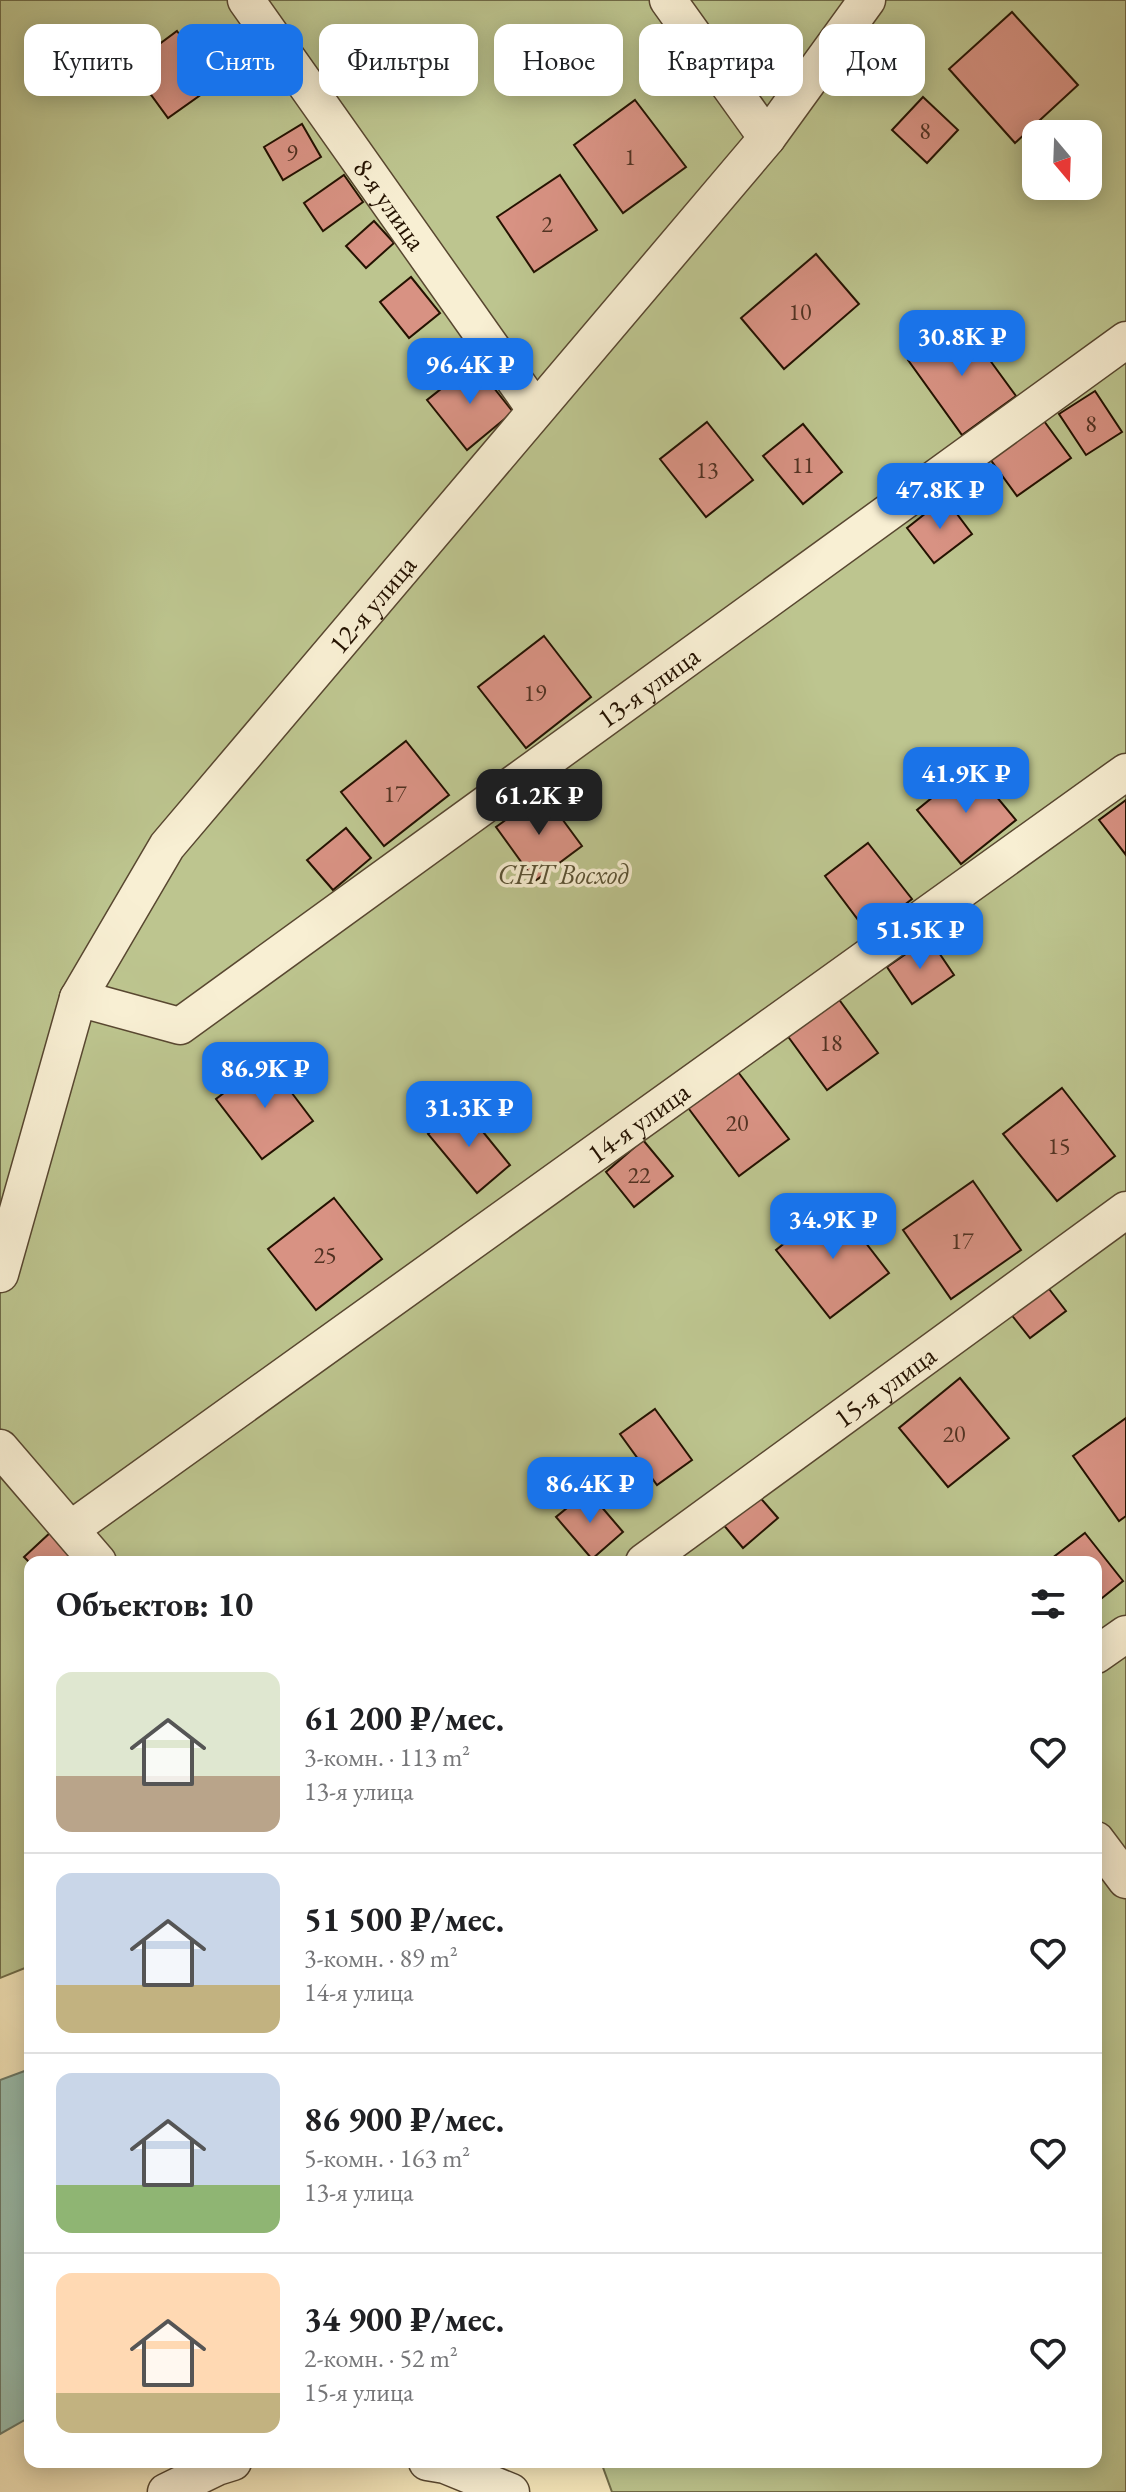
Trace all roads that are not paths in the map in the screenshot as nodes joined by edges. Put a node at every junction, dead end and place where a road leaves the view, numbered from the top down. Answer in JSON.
{"nodes":[{"id":1,"x":246,"y":0,"type":"edge"},
{"id":2,"x":668,"y":0,"type":"edge"},
{"id":3,"x":867,"y":0,"type":"edge"},
{"id":4,"x":767,"y":138,"type":"junction"},
{"id":5,"x":1126,"y":340,"type":"edge"},
{"id":6,"x":535,"y":409,"type":"junction"},
{"id":7,"x":1126,"y":772,"type":"edge"},
{"id":8,"x":78,"y":998,"type":"junction"},
{"id":9,"x":1126,"y":1210,"type":"edge"},
{"id":10,"x":0,"y":1274,"type":"edge"},
{"id":11,"x":0,"y":1448,"type":"edge"},
{"id":12,"x":71,"y":1529,"type":"junction"},
{"id":13,"x":93,"y":1556,"type":"edge"},
{"id":14,"x":652,"y":1556,"type":"edge"},
{"id":15,"x":1126,"y":1634,"type":"edge"},
{"id":16,"x":1102,"y":1651,"type":"edge"},
{"id":17,"x":1102,"y":1848,"type":"edge"},
{"id":18,"x":1126,"y":1880,"type":"edge"},
{"id":19,"x":215,"y":2468,"type":"edge"},
{"id":20,"x":452,"y":2468,"type":"edge"},
{"id":21,"x":166,"y":2492,"type":"edge"},
{"id":22,"x":511,"y":2492,"type":"edge"}],
"edges":[{"from":1,"to":6,"type":"street","name":"8-я улица"},
{"from":2,"to":4,"type":"street"},
{"from":3,"to":4,"type":"street","name":"12-я улица"},
{"from":4,"to":6,"type":"street","name":"12-я улица"},
{"from":5,"to":8,"type":"street","name":"13-я улица"},
{"from":6,"to":8,"type":"street","name":"12-я улица"},
{"from":7,"to":12,"type":"street","name":"14-я улица"},
{"from":8,"to":10,"type":"street","name":"12-я улица"},
{"from":9,"to":14,"type":"street","name":"15-я улица"},
{"from":11,"to":12,"type":"street"},
{"from":12,"to":13,"type":"street"},
{"from":15,"to":16,"type":"street"},
{"from":17,"to":18,"type":"street"},
{"from":19,"to":21,"type":"street"},
{"from":20,"to":22,"type":"street"}]}
